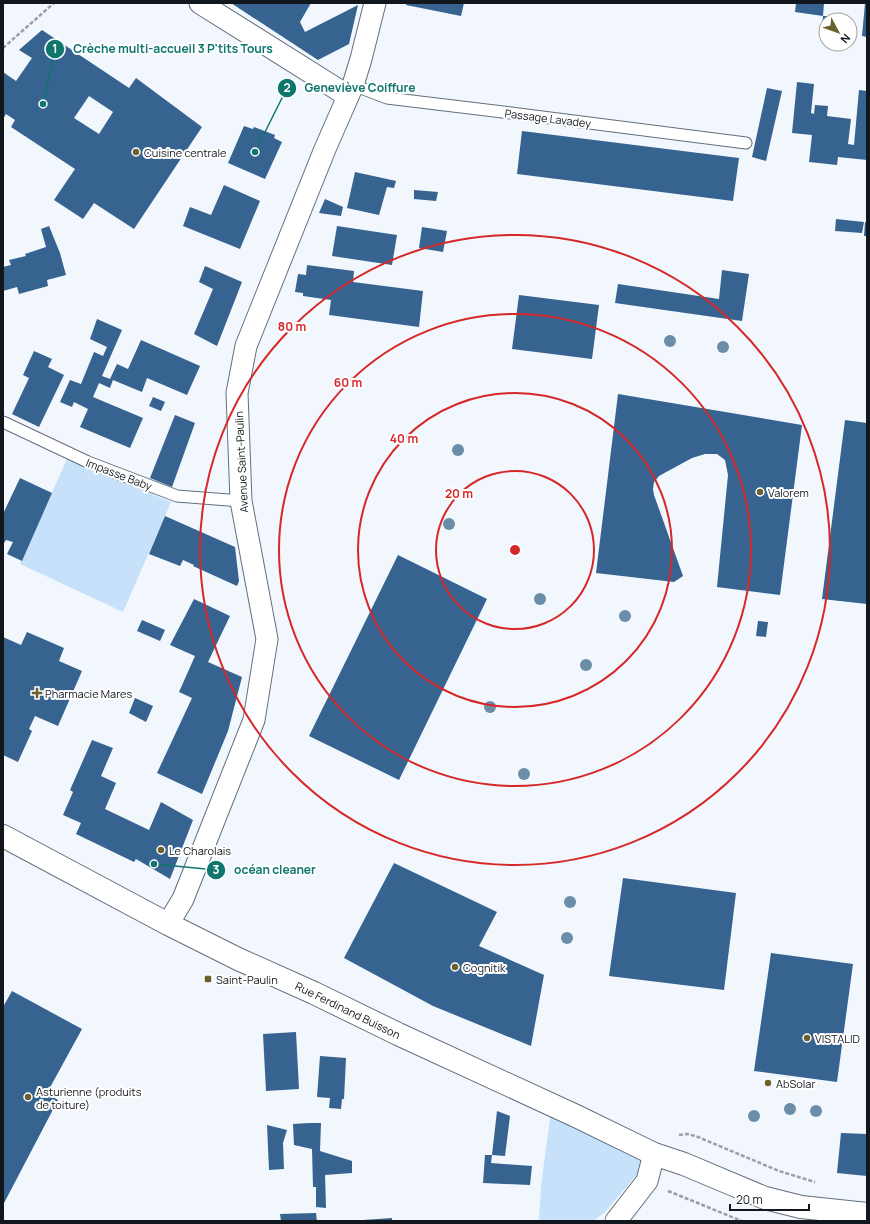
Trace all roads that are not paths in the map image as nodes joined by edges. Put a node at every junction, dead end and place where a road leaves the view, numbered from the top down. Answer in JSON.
{"nodes":[{"id":1,"x":200,"y":3,"type":"edge"},
{"id":2,"x":375,"y":3,"type":"edge"},
{"id":3,"x":350,"y":90,"type":"junction"},
{"id":4,"x":746,"y":143,"type":"dead end"},
{"id":5,"x":3,"y":422,"type":"edge"},
{"id":6,"x":241,"y":501,"type":"junction"},
{"id":7,"x":3,"y":836,"type":"edge"},
{"id":8,"x":168,"y":924,"type":"junction"},
{"id":9,"x":654,"y":1154,"type":"junction"},
{"id":10,"x":853,"y":1216,"type":"edge"},
{"id":11,"x":616,"y":1221,"type":"edge"}],
"edges":[{"from":1,"to":3,"type":"street"},
{"from":2,"to":3,"type":"street","name":"Avenue Saint-Paulin"},
{"from":3,"to":4,"type":"lane","name":"Passage Lavadey"},
{"from":3,"to":6,"type":"street","name":"Avenue Saint-Paulin"},
{"from":5,"to":6,"type":"lane","name":"Impasse Baby"},
{"from":6,"to":8,"type":"street","name":"Avenue Saint-Paulin"},
{"from":7,"to":8,"type":"street","name":"Rue Ferdinand Buisson"},
{"from":8,"to":9,"type":"street","name":"Rue Ferdinand Buisson"},
{"from":9,"to":10,"type":"street","name":"Rue Ferdinand Buisson"},
{"from":9,"to":11,"type":"street"}]}
